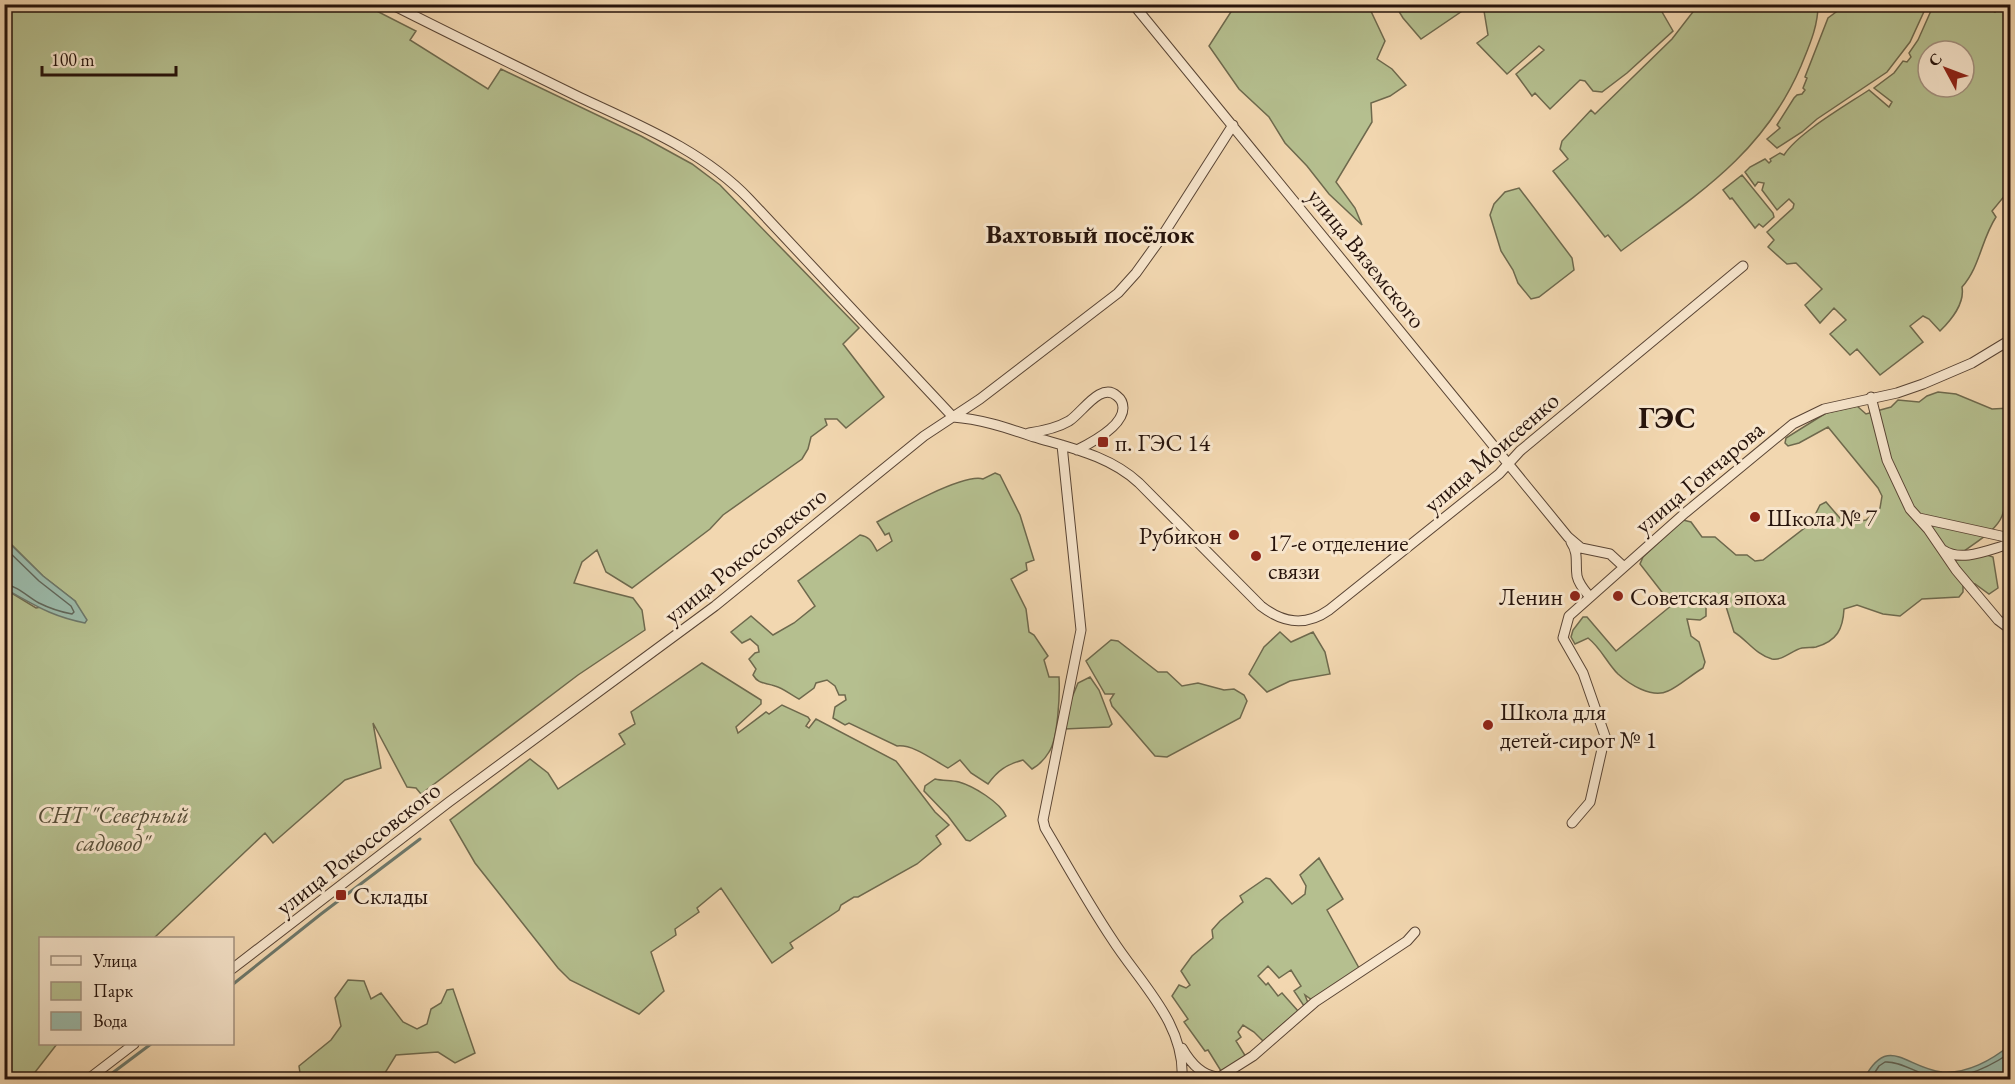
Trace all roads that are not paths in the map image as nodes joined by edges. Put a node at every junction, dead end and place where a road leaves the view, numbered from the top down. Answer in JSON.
{"nodes":[{"id":1,"x":391,"y":4,"type":"edge"},
{"id":2,"x":1133,"y":4,"type":"edge"},
{"id":3,"x":1233,"y":125,"type":"junction"},
{"id":4,"x":1743,"y":266,"type":"dead end"},
{"id":5,"x":2010,"y":340,"type":"edge"},
{"id":6,"x":1871,"y":398,"type":"junction"},
{"id":7,"x":953,"y":417,"type":"junction"},
{"id":8,"x":1025,"y":434,"type":"junction"},
{"id":9,"x":1062,"y":445,"type":"junction"},
{"id":10,"x":1077,"y":450,"type":"junction"},
{"id":11,"x":1509,"y":463,"type":"junction"},
{"id":12,"x":1918,"y":517,"type":"junction"},
{"id":13,"x":1568,"y":537,"type":"junction"},
{"id":14,"x":2010,"y":538,"type":"edge"},
{"id":15,"x":2010,"y":544,"type":"edge"},
{"id":16,"x":1941,"y":549,"type":"junction"},
{"id":17,"x":1596,"y":551,"type":"junction"},
{"id":18,"x":1624,"y":567,"type":"junction"},
{"id":19,"x":1577,"y":568,"type":"junction"},
{"id":20,"x":1590,"y":597,"type":"junction"},
{"id":21,"x":2010,"y":629,"type":"edge"},
{"id":22,"x":1572,"y":823,"type":"dead end"},
{"id":23,"x":1415,"y":932,"type":"dead end"},
{"id":24,"x":234,"y":967,"type":"edge"},
{"id":25,"x":133,"y":1045,"type":"edge"},
{"id":26,"x":1180,"y":1045,"type":"junction"},
{"id":27,"x":1217,"y":1078,"type":"edge"},
{"id":28,"x":87,"y":1080,"type":"edge"},
{"id":29,"x":1182,"y":1080,"type":"edge"}],
"edges":[{"from":1,"to":7,"type":"street"},
{"from":2,"to":3,"type":"street","name":"улица Вяземского"},
{"from":3,"to":7,"type":"street","name":"улица Рокоссовского"},
{"from":3,"to":11,"type":"street","name":"улица Вяземского"},
{"from":4,"to":11,"type":"street","name":"улица Моисеенко"},
{"from":5,"to":6,"type":"street","name":"улица Гончарова"},
{"from":6,"to":12,"type":"street"},
{"from":6,"to":18,"type":"street","name":"улица Гончарова"},
{"from":7,"to":8,"type":"street","name":"улица Моисеенко"},
{"from":7,"to":24,"type":"street","name":"улица Рокоссовского"},
{"from":8,"to":9,"type":"street","name":"улица Моисеенко"},
{"from":8,"to":10,"type":"street"},
{"from":9,"to":10,"type":"street","name":"улица Моисеенко"},
{"from":9,"to":26,"type":"street"},
{"from":10,"to":11,"type":"street","name":"улица Моисеенко"},
{"from":11,"to":13,"type":"street","name":"улица Вяземского"},
{"from":12,"to":14,"type":"street"},
{"from":12,"to":16,"type":"street"},
{"from":13,"to":17,"type":"street"},
{"from":13,"to":19,"type":"street"},
{"from":15,"to":16,"type":"street"},
{"from":16,"to":21,"type":"street"},
{"from":17,"to":18,"type":"street"},
{"from":17,"to":19,"type":"street"},
{"from":18,"to":20,"type":"street","name":"улица Гончарова"},
{"from":19,"to":20,"type":"street"},
{"from":20,"to":22,"type":"street","name":"улица Гончарова"},
{"from":23,"to":27,"type":"street"},
{"from":25,"to":28,"type":"street"},
{"from":26,"to":27,"type":"street"},
{"from":26,"to":29,"type":"street"}]}
